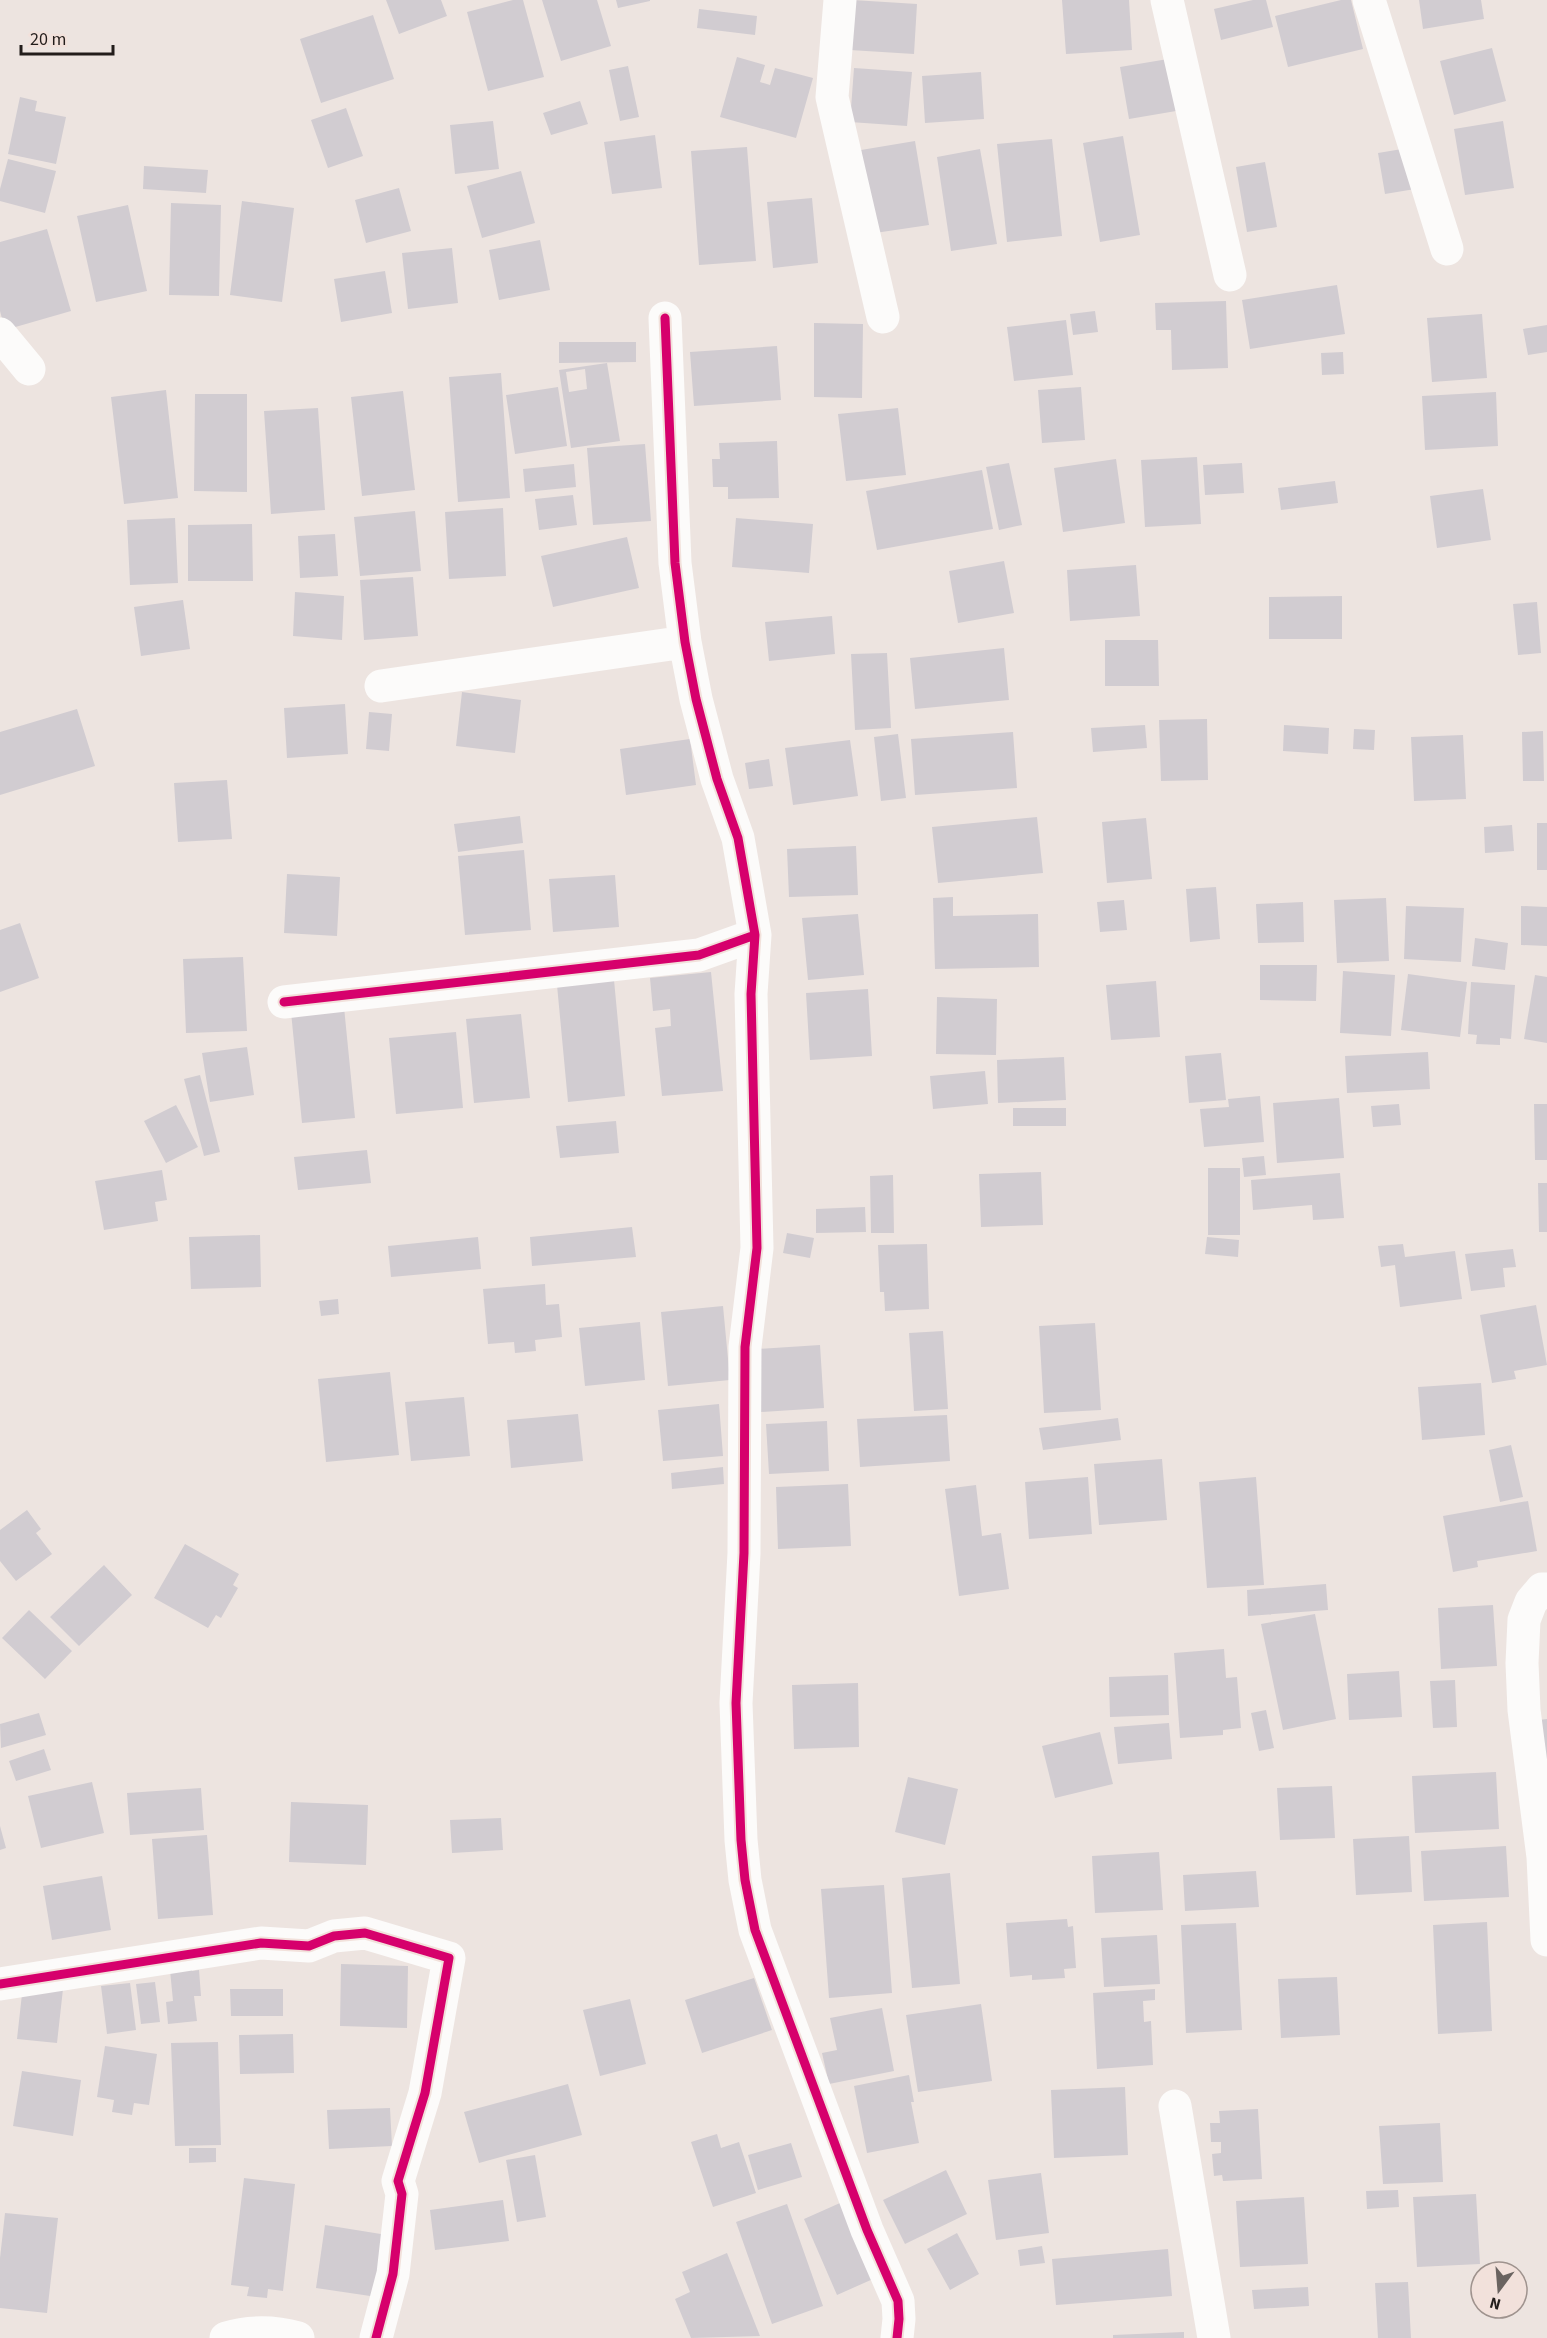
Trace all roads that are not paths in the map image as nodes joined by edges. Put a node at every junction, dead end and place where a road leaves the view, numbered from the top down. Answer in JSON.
{"nodes":[{"id":1,"x":840,"y":0,"type":"edge"},
{"id":2,"x":1167,"y":0,"type":"edge"},
{"id":3,"x":1369,"y":0,"type":"edge"},
{"id":4,"x":1447,"y":249,"type":"dead end"},
{"id":5,"x":1230,"y":274,"type":"dead end"},
{"id":6,"x":883,"y":317,"type":"dead end"},
{"id":7,"x":665,"y":318,"type":"dead end"},
{"id":8,"x":0,"y":334,"type":"edge"},
{"id":9,"x":29,"y":369,"type":"dead end"},
{"id":10,"x":684,"y":642,"type":"junction"},
{"id":11,"x":381,"y":686,"type":"dead end"},
{"id":12,"x":755,"y":935,"type":"junction"},
{"id":13,"x":284,"y":1002,"type":"dead end"},
{"id":14,"x":1547,"y":1589,"type":"edge"},
{"id":15,"x":1547,"y":1940,"type":"edge"},
{"id":16,"x":0,"y":1984,"type":"edge"},
{"id":17,"x":1175,"y":2106,"type":"dead end"},
{"id":18,"x":226,"y":2338,"type":"edge"},
{"id":19,"x":298,"y":2338,"type":"edge"},
{"id":20,"x":376,"y":2338,"type":"edge"},
{"id":21,"x":897,"y":2338,"type":"edge"},
{"id":22,"x":1214,"y":2338,"type":"edge"}],
"edges":[{"from":1,"to":6,"type":"street"},
{"from":2,"to":5,"type":"street"},
{"from":3,"to":4,"type":"street"},
{"from":7,"to":10,"type":"street"},
{"from":8,"to":9,"type":"street"},
{"from":10,"to":11,"type":"street"},
{"from":10,"to":12,"type":"street"},
{"from":12,"to":13,"type":"street"},
{"from":12,"to":21,"type":"street"},
{"from":14,"to":15,"type":"street"},
{"from":16,"to":20,"type":"street"},
{"from":17,"to":22,"type":"street"},
{"from":18,"to":19,"type":"street"}]}
